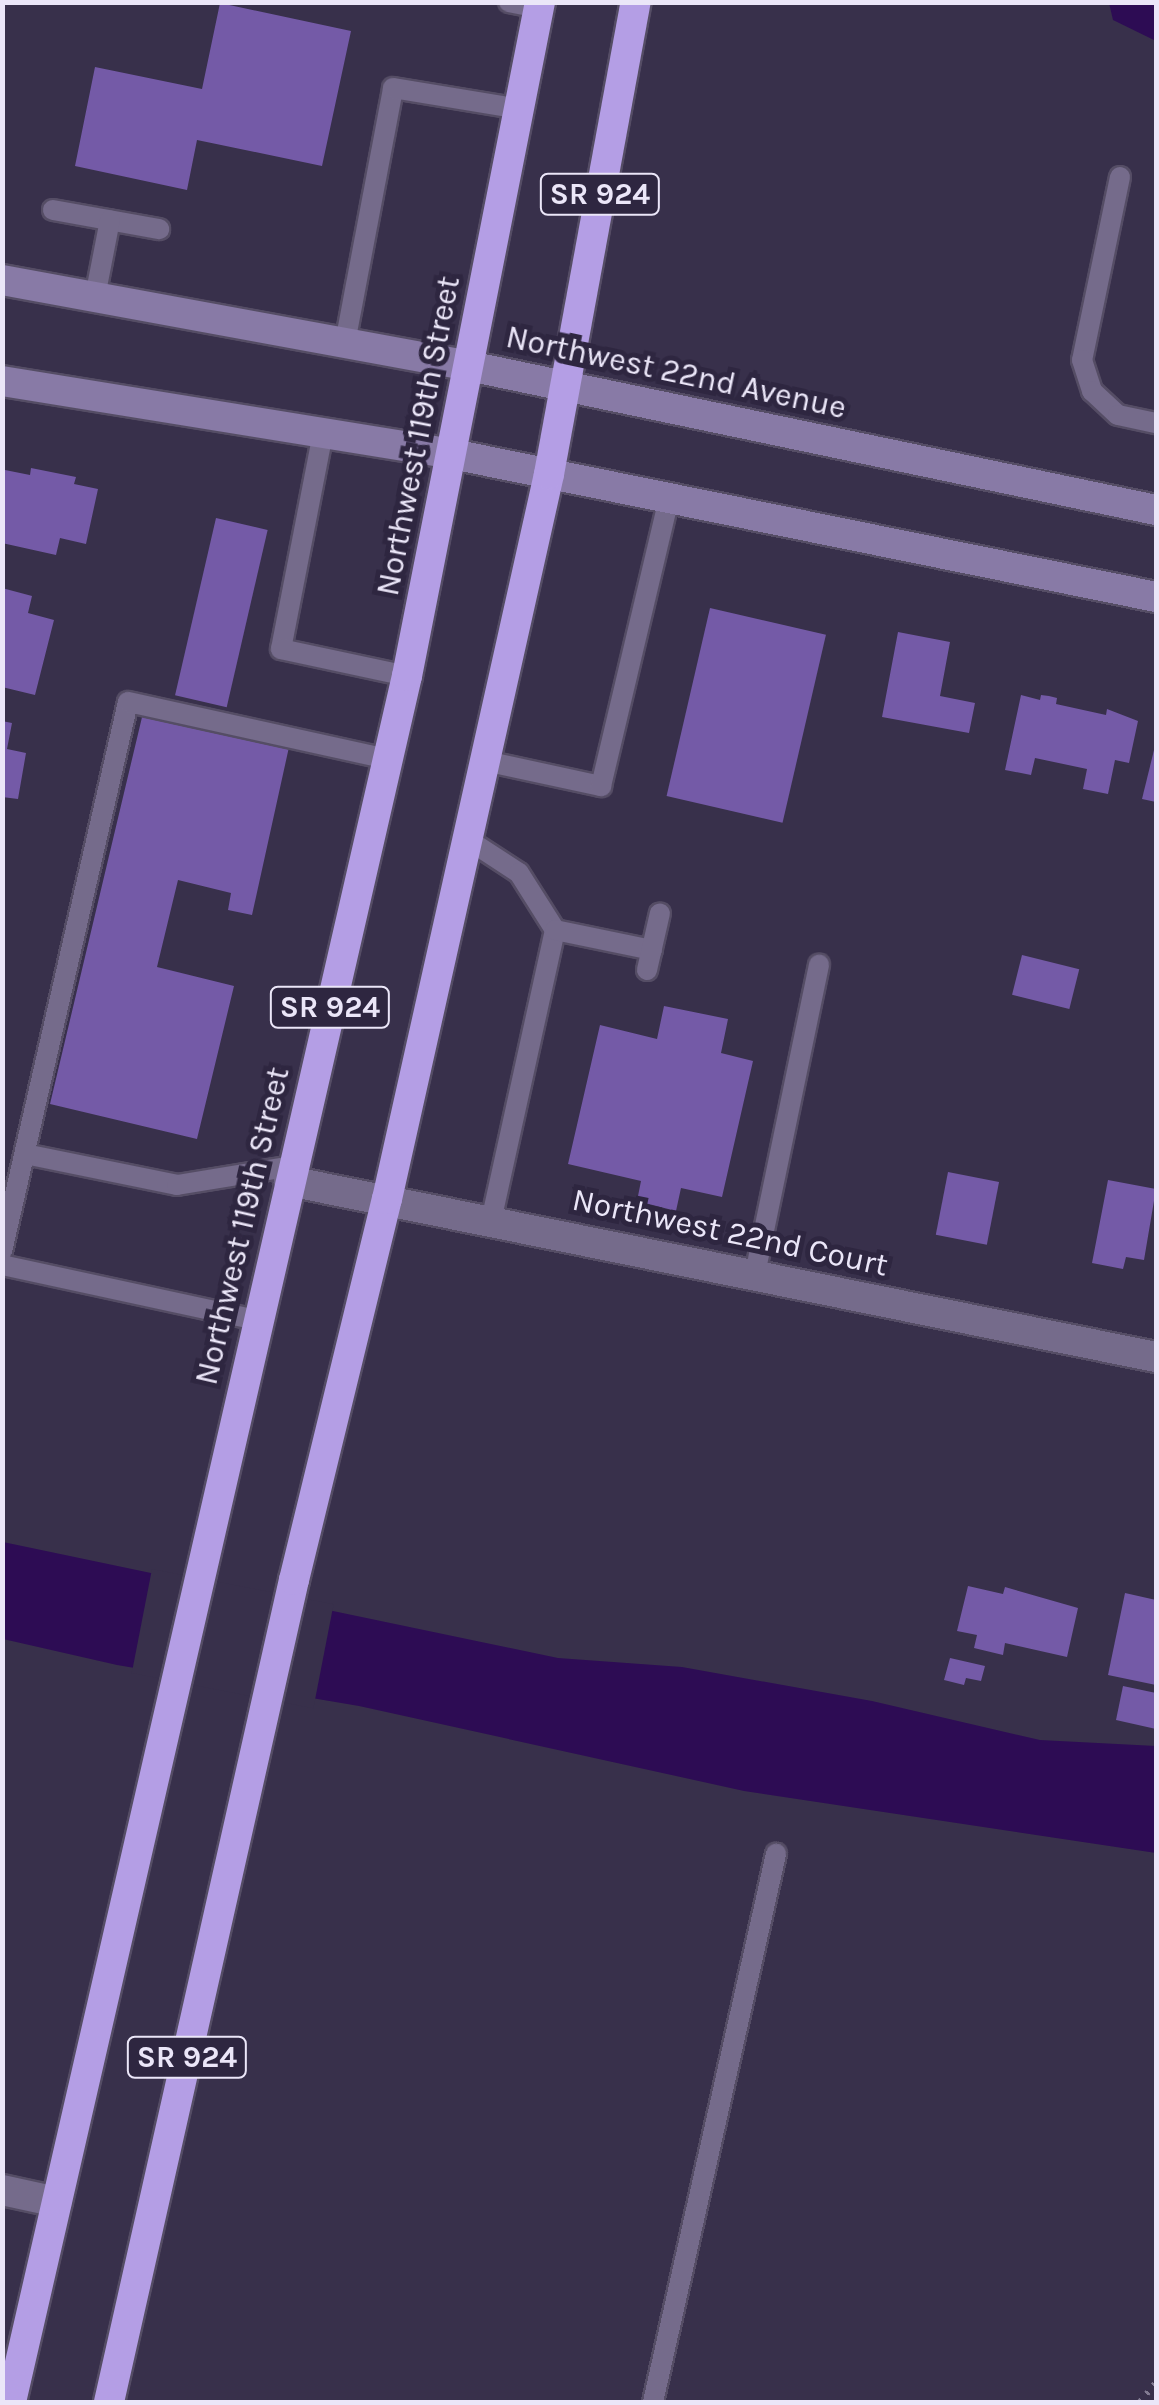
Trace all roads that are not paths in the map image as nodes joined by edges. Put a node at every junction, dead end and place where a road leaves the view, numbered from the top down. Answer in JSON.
{"nodes":[{"id":1,"x":509,"y":2,"type":"edge"},
{"id":2,"x":636,"y":2,"type":"edge"},
{"id":3,"x":540,"y":5,"type":"edge"},
{"id":4,"x":520,"y":109,"type":"junction"},
{"id":5,"x":1120,"y":176,"type":"dead end"},
{"id":6,"x":53,"y":210,"type":"dead end"},
{"id":7,"x":110,"y":220,"type":"junction"},
{"id":8,"x":159,"y":229,"type":"dead end"},
{"id":9,"x":2,"y":280,"type":"edge"},
{"id":10,"x":94,"y":297,"type":"junction"},
{"id":11,"x":345,"y":344,"type":"junction"},
{"id":12,"x":469,"y":366,"type":"junction"},
{"id":13,"x":2,"y":380,"type":"edge"},
{"id":14,"x":564,"y":385,"type":"junction"},
{"id":15,"x":1156,"y":423,"type":"edge"},
{"id":16,"x":323,"y":433,"type":"junction"},
{"id":17,"x":452,"y":454,"type":"junction"},
{"id":18,"x":549,"y":474,"type":"junction"},
{"id":19,"x":669,"y":498,"type":"junction"},
{"id":20,"x":1156,"y":510,"type":"edge"},
{"id":21,"x":1156,"y":597,"type":"edge"},
{"id":22,"x":407,"y":676,"type":"junction"},
{"id":23,"x":388,"y":759,"type":"junction"},
{"id":24,"x":485,"y":761,"type":"junction"},
{"id":25,"x":468,"y":839,"type":"junction"},
{"id":26,"x":660,"y":913,"type":"dead end"},
{"id":27,"x":555,"y":930,"type":"junction"},
{"id":28,"x":818,"y":965,"type":"dead end"},
{"id":29,"x":25,"y":1154,"type":"junction"},
{"id":30,"x":291,"y":1174,"type":"junction"},
{"id":31,"x":387,"y":1199,"type":"junction"},
{"id":32,"x":491,"y":1220,"type":"junction"},
{"id":33,"x":2,"y":1251,"type":"edge"},
{"id":34,"x":2,"y":1265,"type":"edge"},
{"id":35,"x":755,"y":1274,"type":"junction"},
{"id":36,"x":258,"y":1320,"type":"junction"},
{"id":37,"x":1156,"y":1357,"type":"edge"},
{"id":38,"x":776,"y":1854,"type":"dead end"},
{"id":39,"x":2,"y":2190,"type":"edge"},
{"id":40,"x":56,"y":2202,"type":"junction"},
{"id":41,"x":11,"y":2402,"type":"edge"},
{"id":42,"x":108,"y":2402,"type":"edge"},
{"id":43,"x":654,"y":2402,"type":"edge"}],
"edges":[{"from":1,"to":3,"type":"lane"},
{"from":2,"to":14,"type":"highway","number":"SR 924"},
{"from":3,"to":4,"type":"highway","name":"Northwest 119th Street","number":"SR 924"},
{"from":4,"to":11,"type":"lane"},
{"from":4,"to":12,"type":"highway","name":"Northwest 119th Street","number":"SR 924"},
{"from":5,"to":15,"type":"lane"},
{"from":6,"to":7,"type":"lane"},
{"from":7,"to":8,"type":"lane"},
{"from":7,"to":10,"type":"lane"},
{"from":9,"to":10,"type":"main road","name":"Northwest 22nd Avenue"},
{"from":10,"to":11,"type":"main road","name":"Northwest 22nd Avenue"},
{"from":11,"to":12,"type":"main road","name":"Northwest 22nd Avenue"},
{"from":12,"to":14,"type":"main road","name":"Northwest 22nd Avenue"},
{"from":12,"to":17,"type":"highway","name":"Northwest 119th Street","number":"SR 924"},
{"from":13,"to":16,"type":"main road"},
{"from":14,"to":18,"type":"highway","number":"SR 924"},
{"from":14,"to":20,"type":"main road","name":"Northwest 22nd Avenue"},
{"from":16,"to":17,"type":"main road"},
{"from":16,"to":22,"type":"lane"},
{"from":17,"to":18,"type":"main road"},
{"from":17,"to":22,"type":"highway","name":"Northwest 119th Street","number":"SR 924"},
{"from":18,"to":19,"type":"main road"},
{"from":18,"to":24,"type":"highway","number":"SR 924"},
{"from":19,"to":21,"type":"main road"},
{"from":19,"to":24,"type":"lane"},
{"from":22,"to":23,"type":"highway","name":"Northwest 119th Street","number":"SR 924"},
{"from":23,"to":29,"type":"lane"},
{"from":23,"to":30,"type":"highway","name":"Northwest 119th Street","number":"SR 924"},
{"from":24,"to":25,"type":"highway","number":"SR 924"},
{"from":25,"to":27,"type":"lane"},
{"from":25,"to":31,"type":"highway","number":"SR 924"},
{"from":26,"to":27,"type":"lane"},
{"from":27,"to":32,"type":"lane"},
{"from":28,"to":35,"type":"lane"},
{"from":29,"to":30,"type":"lane"},
{"from":29,"to":33,"type":"lane"},
{"from":30,"to":31,"type":"street","name":"Northwest 22nd Court"},
{"from":30,"to":36,"type":"highway","name":"Northwest 119th Street","number":"SR 924"},
{"from":31,"to":32,"type":"street","name":"Northwest 22nd Court"},
{"from":31,"to":42,"type":"highway","number":"SR 924"},
{"from":32,"to":35,"type":"street","name":"Northwest 22nd Court"},
{"from":34,"to":36,"type":"lane"},
{"from":35,"to":37,"type":"street","name":"Northwest 22nd Court"},
{"from":36,"to":40,"type":"highway","name":"Northwest 119th Street","number":"SR 924"},
{"from":38,"to":43,"type":"lane"},
{"from":39,"to":40,"type":"street"},
{"from":40,"to":41,"type":"highway","name":"Northwest 119th Street","number":"SR 924"}]}
